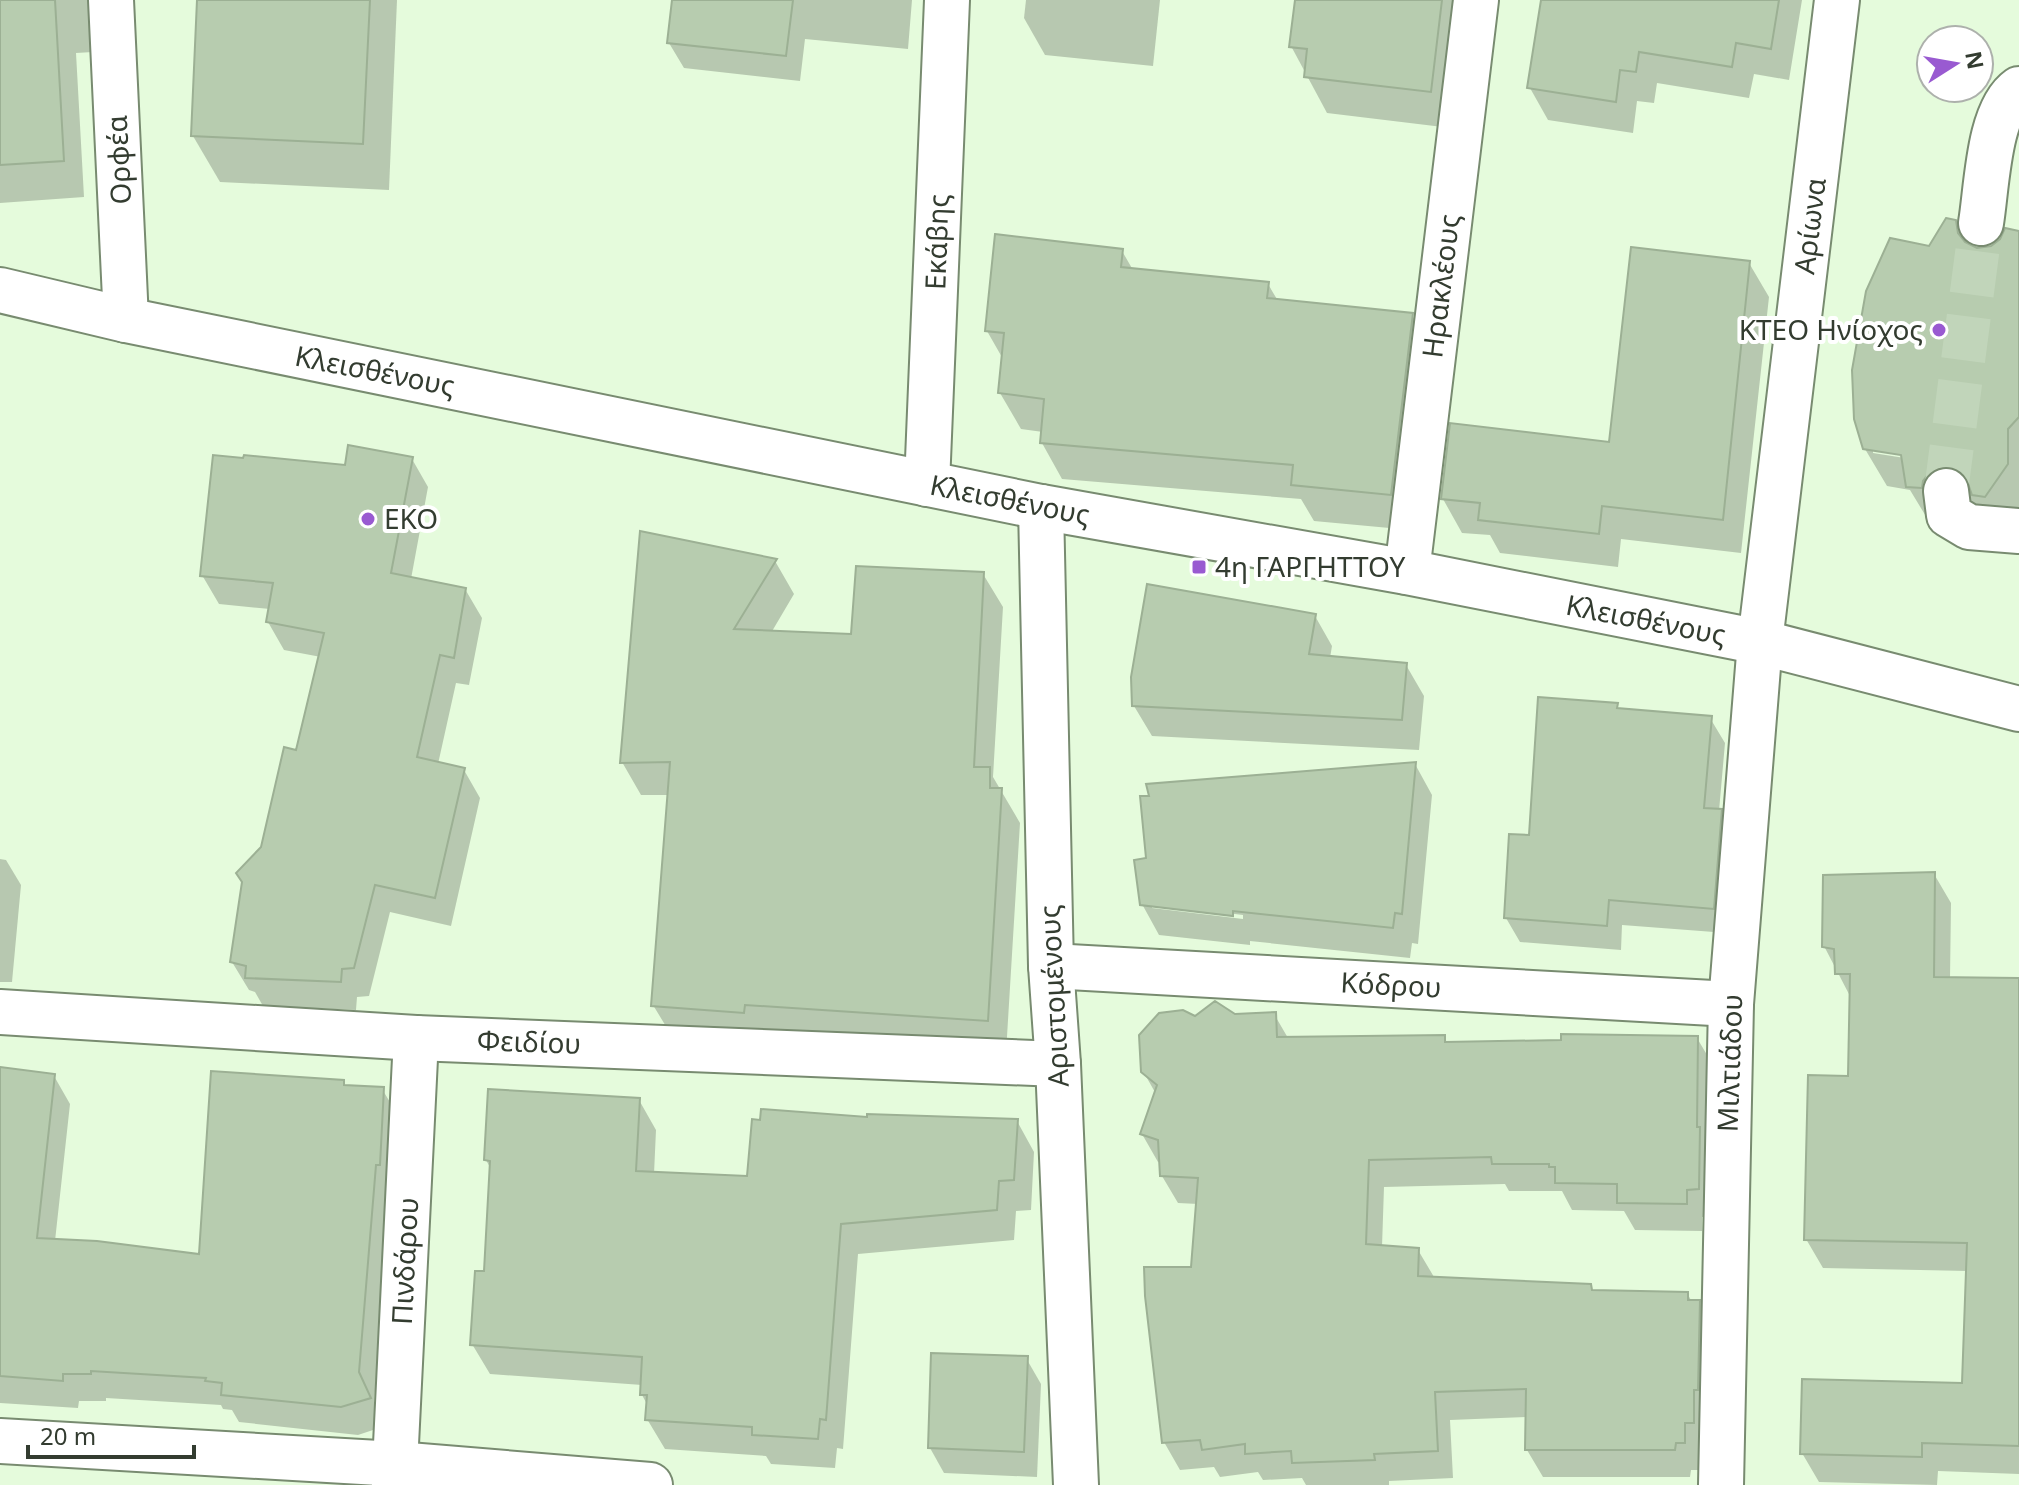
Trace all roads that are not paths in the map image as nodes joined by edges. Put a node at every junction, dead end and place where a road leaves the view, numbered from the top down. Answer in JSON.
{"nodes":[{"id":1,"x":111,"y":0,"type":"edge"},
{"id":2,"x":947,"y":0,"type":"edge"},
{"id":3,"x":1476,"y":0,"type":"edge"},
{"id":4,"x":1837,"y":0,"type":"edge"},
{"id":5,"x":2019,"y":89,"type":"edge"},
{"id":6,"x":1981,"y":223,"type":"tunnel mouth"},
{"id":7,"x":0,"y":290,"type":"edge"},
{"id":8,"x":126,"y":320,"type":"junction"},
{"id":9,"x":927,"y":484,"type":"junction"},
{"id":10,"x":1946,"y":491,"type":"tunnel mouth"},
{"id":11,"x":1041,"y":507,"type":"junction"},
{"id":12,"x":2019,"y":531,"type":"edge"},
{"id":13,"x":1407,"y":572,"type":"junction"},
{"id":14,"x":1760,"y":642,"type":"junction"},
{"id":15,"x":2019,"y":709,"type":"edge"},
{"id":16,"x":1051,"y":966,"type":"junction"},
{"id":17,"x":1731,"y":1004,"type":"junction"},
{"id":18,"x":0,"y":1012,"type":"edge"},
{"id":19,"x":416,"y":1038,"type":"junction"},
{"id":20,"x":1058,"y":1064,"type":"junction"},
{"id":21,"x":0,"y":1441,"type":"edge"},
{"id":22,"x":395,"y":1474,"type":"edge"},
{"id":23,"x":650,"y":1485,"type":"edge"},
{"id":24,"x":1076,"y":1485,"type":"edge"},
{"id":25,"x":1721,"y":1485,"type":"edge"}],
"edges":[{"from":1,"to":8,"type":"street","name":"Ορφέα"},
{"from":2,"to":9,"type":"street","name":"Εκάβης"},
{"from":3,"to":13,"type":"street","name":"Ηρακλέους"},
{"from":4,"to":14,"type":"street","name":"Αρίωνα"},
{"from":5,"to":6,"type":"street"},
{"from":7,"to":8,"type":"street","name":"Κλεισθένους"},
{"from":8,"to":9,"type":"street","name":"Κλεισθένους"},
{"from":9,"to":11,"type":"street","name":"Κλεισθένους"},
{"from":10,"to":12,"type":"street"},
{"from":11,"to":13,"type":"street","name":"Κλεισθένους"},
{"from":11,"to":16,"type":"street","name":"Αριστομένους"},
{"from":13,"to":14,"type":"street","name":"Κλεισθένους"},
{"from":14,"to":15,"type":"street","name":"Κλεισθένους"},
{"from":14,"to":17,"type":"street","name":"Μιλτιάδου"},
{"from":16,"to":17,"type":"street","name":"Κόδρου"},
{"from":16,"to":20,"type":"street","name":"Αριστομένους"},
{"from":17,"to":25,"type":"street","name":"Μιλτιάδου"},
{"from":18,"to":19,"type":"street","name":"Φειδίου"},
{"from":19,"to":20,"type":"street","name":"Φειδίου"},
{"from":19,"to":22,"type":"street","name":"Πινδάρου"},
{"from":20,"to":24,"type":"street","name":"Αριστομένους"},
{"from":21,"to":22,"type":"street"},
{"from":22,"to":23,"type":"street"}]}
